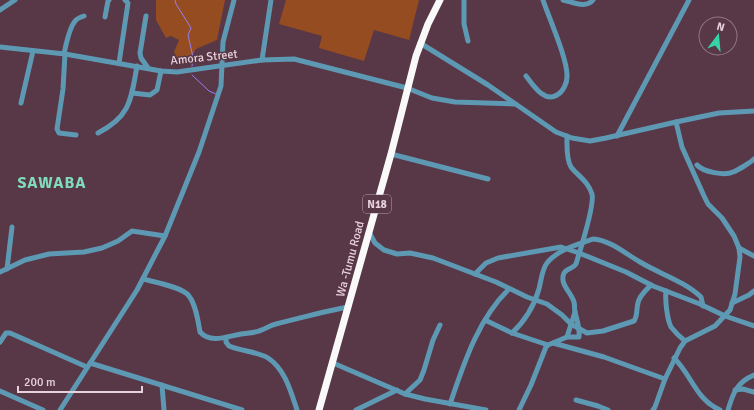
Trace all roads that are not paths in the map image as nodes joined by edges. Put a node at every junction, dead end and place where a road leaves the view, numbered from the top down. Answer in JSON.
{"nodes":[{"id":1,"x":15,"y":0,"type":"edge"},
{"id":2,"x":109,"y":0,"type":"edge"},
{"id":3,"x":126,"y":0,"type":"edge"},
{"id":4,"x":234,"y":0,"type":"edge"},
{"id":5,"x":271,"y":0,"type":"edge"},
{"id":6,"x":440,"y":0,"type":"edge"},
{"id":7,"x":464,"y":0,"type":"edge"},
{"id":8,"x":543,"y":0,"type":"edge"},
{"id":9,"x":563,"y":0,"type":"edge"},
{"id":10,"x":593,"y":0,"type":"edge"},
{"id":11,"x":690,"y":0,"type":"edge"},
{"id":12,"x":0,"y":10,"type":"edge"},
{"id":13,"x":84,"y":16,"type":"dead end"},
{"id":14,"x":146,"y":16,"type":"dead end"},
{"id":15,"x":105,"y":17,"type":"dead end"},
{"id":16,"x":468,"y":41,"type":"dead end"},
{"id":17,"x":420,"y":44,"type":"junction"},
{"id":18,"x":0,"y":47,"type":"edge"},
{"id":19,"x":33,"y":51,"type":"junction"},
{"id":20,"x":64,"y":54,"type":"junction"},
{"id":21,"x":262,"y":60,"type":"junction"},
{"id":22,"x":119,"y":63,"type":"junction"},
{"id":23,"x":137,"y":66,"type":"junction"},
{"id":24,"x":222,"y":66,"type":"junction"},
{"id":25,"x":148,"y":68,"type":"junction"},
{"id":26,"x":161,"y":71,"type":"junction"},
{"id":27,"x":526,"y":76,"type":"dead end"},
{"id":28,"x":407,"y":88,"type":"junction"},
{"id":29,"x":132,"y":93,"type":"junction"},
{"id":30,"x":21,"y":103,"type":"dead end"},
{"id":31,"x":516,"y":104,"type":"junction"},
{"id":32,"x":754,"y":111,"type":"edge"},
{"id":33,"x":676,"y":122,"type":"junction"},
{"id":34,"x":98,"y":133,"type":"dead end"},
{"id":35,"x":76,"y":135,"type":"dead end"},
{"id":36,"x":567,"y":136,"type":"junction"},
{"id":37,"x":617,"y":136,"type":"junction"},
{"id":38,"x":391,"y":154,"type":"junction"},
{"id":39,"x":754,"y":159,"type":"edge"},
{"id":40,"x":697,"y":165,"type":"dead end"},
{"id":41,"x":488,"y":179,"type":"dead end"},
{"id":42,"x":12,"y":227,"type":"dead end"},
{"id":43,"x":369,"y":232,"type":"junction"},
{"id":44,"x":165,"y":236,"type":"junction"},
{"id":45,"x":582,"y":243,"type":"junction"},
{"id":46,"x":739,"y":248,"type":"junction"},
{"id":47,"x":568,"y":249,"type":"junction"},
{"id":48,"x":579,"y":253,"type":"junction"},
{"id":49,"x":754,"y":256,"type":"edge"},
{"id":50,"x":7,"y":269,"type":"junction"},
{"id":51,"x":0,"y":272,"type":"edge"},
{"id":52,"x":475,"y":274,"type":"junction"},
{"id":53,"x":143,"y":279,"type":"junction"},
{"id":54,"x":651,"y":285,"type":"junction"},
{"id":55,"x":509,"y":289,"type":"junction"},
{"id":56,"x":666,"y":291,"type":"junction"},
{"id":57,"x":754,"y":291,"type":"edge"},
{"id":58,"x":535,"y":300,"type":"junction"},
{"id":59,"x":732,"y":302,"type":"junction"},
{"id":60,"x":703,"y":306,"type":"junction"},
{"id":61,"x":348,"y":307,"type":"junction"},
{"id":62,"x":575,"y":312,"type":"junction"},
{"id":63,"x":725,"y":316,"type":"junction"},
{"id":64,"x":485,"y":320,"type":"junction"},
{"id":65,"x":571,"y":324,"type":"junction"},
{"id":66,"x":440,"y":325,"type":"dead end"},
{"id":67,"x":754,"y":326,"type":"edge"},
{"id":68,"x":580,"y":328,"type":"junction"},
{"id":69,"x":512,"y":333,"type":"junction"},
{"id":70,"x":567,"y":337,"type":"junction"},
{"id":71,"x":226,"y":338,"type":"junction"},
{"id":72,"x":685,"y":341,"type":"junction"},
{"id":73,"x":0,"y":342,"type":"edge"},
{"id":74,"x":551,"y":344,"type":"junction"},
{"id":75,"x":674,"y":358,"type":"junction"},
{"id":76,"x":333,"y":363,"type":"junction"},
{"id":77,"x":88,"y":365,"type":"junction"},
{"id":78,"x":754,"y":375,"type":"edge"},
{"id":79,"x":664,"y":379,"type":"junction"},
{"id":80,"x":162,"y":386,"type":"junction"},
{"id":81,"x":396,"y":390,"type":"junction"},
{"id":82,"x":734,"y":390,"type":"junction"},
{"id":83,"x":0,"y":391,"type":"edge"},
{"id":84,"x":754,"y":392,"type":"edge"},
{"id":85,"x":405,"y":394,"type":"junction"},
{"id":86,"x":576,"y":400,"type":"dead end"},
{"id":87,"x":450,"y":404,"type":"junction"},
{"id":88,"x":42,"y":410,"type":"edge"},
{"id":89,"x":60,"y":410,"type":"edge"},
{"id":90,"x":164,"y":410,"type":"edge"},
{"id":91,"x":242,"y":410,"type":"edge"},
{"id":92,"x":297,"y":410,"type":"edge"},
{"id":93,"x":319,"y":410,"type":"edge"},
{"id":94,"x":356,"y":410,"type":"edge"},
{"id":95,"x":486,"y":410,"type":"edge"},
{"id":96,"x":518,"y":410,"type":"edge"},
{"id":97,"x":611,"y":410,"type":"edge"},
{"id":98,"x":653,"y":410,"type":"edge"},
{"id":99,"x":720,"y":410,"type":"edge"},
{"id":100,"x":728,"y":410,"type":"edge"}],
"edges":[{"from":1,"to":12,"type":"street"},
{"from":2,"to":15,"type":"street"},
{"from":3,"to":22,"type":"street"},
{"from":4,"to":24,"type":"street"},
{"from":5,"to":21,"type":"street"},
{"from":6,"to":17,"type":"highway","name":"Wa -Tumu Road","number":"N18"},
{"from":7,"to":16,"type":"street"},
{"from":8,"to":27,"type":"street"},
{"from":9,"to":10,"type":"street"},
{"from":11,"to":37,"type":"street"},
{"from":13,"to":20,"type":"street"},
{"from":14,"to":25,"type":"street"},
{"from":17,"to":28,"type":"highway","name":"Wa -Tumu Road","number":"N18"},
{"from":17,"to":31,"type":"street"},
{"from":18,"to":19,"type":"street","name":"Amora Street"},
{"from":19,"to":20,"type":"street","name":"Amora Street"},
{"from":19,"to":30,"type":"street"},
{"from":20,"to":22,"type":"street","name":"Amora Street"},
{"from":20,"to":35,"type":"street"},
{"from":21,"to":24,"type":"street","name":"Amora Street"},
{"from":21,"to":28,"type":"street","name":"Amora Street"},
{"from":22,"to":23,"type":"street","name":"Amora Street"},
{"from":23,"to":25,"type":"street","name":"Amora Street"},
{"from":23,"to":29,"type":"street"},
{"from":24,"to":26,"type":"street","name":"Amora Street"},
{"from":24,"to":44,"type":"street"},
{"from":25,"to":26,"type":"street","name":"Amora Street"},
{"from":26,"to":29,"type":"street"},
{"from":28,"to":31,"type":"street","name":"Amora Street"},
{"from":28,"to":38,"type":"highway","name":"Wa -Tumu Road","number":"N18"},
{"from":29,"to":34,"type":"street"},
{"from":31,"to":36,"type":"street"},
{"from":32,"to":33,"type":"street"},
{"from":33,"to":37,"type":"street"},
{"from":33,"to":46,"type":"street"},
{"from":36,"to":37,"type":"street"},
{"from":36,"to":45,"type":"street"},
{"from":38,"to":41,"type":"street"},
{"from":38,"to":43,"type":"highway","name":"Wa -Tumu Road","number":"N18"},
{"from":39,"to":40,"type":"street"},
{"from":42,"to":50,"type":"street"},
{"from":43,"to":52,"type":"street"},
{"from":43,"to":61,"type":"highway","name":"Wa -Tumu Road","number":"N18"},
{"from":44,"to":50,"type":"street"},
{"from":44,"to":53,"type":"street"},
{"from":45,"to":47,"type":"street"},
{"from":45,"to":48,"type":"street"},
{"from":45,"to":60,"type":"street"},
{"from":46,"to":49,"type":"street"},
{"from":46,"to":59,"type":"street"},
{"from":47,"to":48,"type":"street"},
{"from":47,"to":52,"type":"street"},
{"from":47,"to":58,"type":"street"},
{"from":48,"to":54,"type":"street"},
{"from":48,"to":62,"type":"street"},
{"from":50,"to":51,"type":"street"},
{"from":52,"to":55,"type":"street"},
{"from":53,"to":71,"type":"street"},
{"from":53,"to":77,"type":"street"},
{"from":54,"to":56,"type":"street"},
{"from":54,"to":68,"type":"street"},
{"from":55,"to":58,"type":"street"},
{"from":55,"to":64,"type":"street"},
{"from":56,"to":60,"type":"street"},
{"from":56,"to":72,"type":"street"},
{"from":57,"to":59,"type":"street"},
{"from":58,"to":65,"type":"street"},
{"from":58,"to":69,"type":"street"},
{"from":59,"to":63,"type":"street"},
{"from":60,"to":63,"type":"street"},
{"from":61,"to":71,"type":"street"},
{"from":61,"to":76,"type":"highway","name":"Wa -Tumu Road","number":"N18"},
{"from":62,"to":65,"type":"street"},
{"from":62,"to":68,"type":"street"},
{"from":63,"to":67,"type":"street"},
{"from":63,"to":72,"type":"street"},
{"from":64,"to":69,"type":"street"},
{"from":64,"to":87,"type":"street"},
{"from":65,"to":68,"type":"street"},
{"from":65,"to":70,"type":"street"},
{"from":66,"to":85,"type":"street"},
{"from":68,"to":70,"type":"street"},
{"from":69,"to":74,"type":"street"},
{"from":70,"to":74,"type":"street"},
{"from":71,"to":92,"type":"street"},
{"from":72,"to":75,"type":"street"},
{"from":73,"to":77,"type":"street"},
{"from":74,"to":79,"type":"street"},
{"from":74,"to":96,"type":"street"},
{"from":75,"to":79,"type":"street"},
{"from":75,"to":99,"type":"street"},
{"from":76,"to":81,"type":"street"},
{"from":76,"to":93,"type":"highway","name":"Wa -Tumu Road","number":"N18"},
{"from":77,"to":80,"type":"street"},
{"from":77,"to":89,"type":"street"},
{"from":78,"to":82,"type":"street"},
{"from":79,"to":98,"type":"street"},
{"from":80,"to":90,"type":"street"},
{"from":80,"to":91,"type":"street"},
{"from":81,"to":85,"type":"street"},
{"from":81,"to":94,"type":"street"},
{"from":82,"to":84,"type":"street"},
{"from":82,"to":100,"type":"street"},
{"from":83,"to":88,"type":"street"},
{"from":85,"to":87,"type":"street"},
{"from":86,"to":97,"type":"street"},
{"from":87,"to":95,"type":"street"}]}
